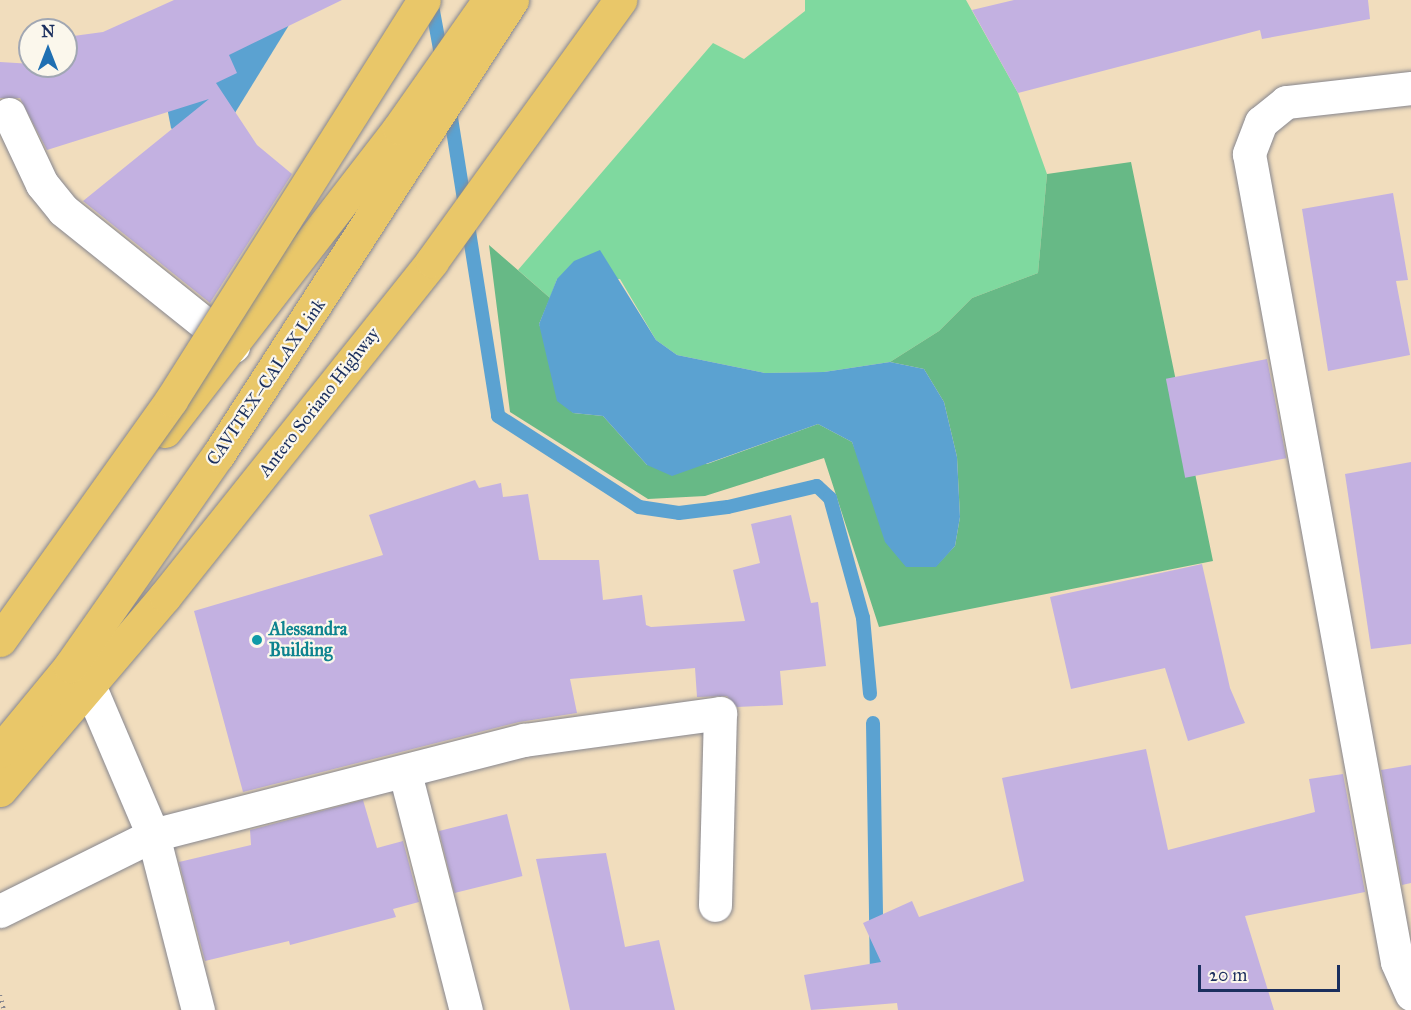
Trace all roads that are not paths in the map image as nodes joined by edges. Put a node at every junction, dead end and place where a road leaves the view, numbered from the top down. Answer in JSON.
{"nodes":[{"id":1,"x":424,"y":0,"type":"edge"},
{"id":2,"x":489,"y":0,"type":"edge"},
{"id":3,"x":512,"y":0,"type":"edge"},
{"id":4,"x":620,"y":0,"type":"edge"},
{"id":5,"x":1411,"y":88,"type":"edge"},
{"id":6,"x":9,"y":114,"type":"dead end"},
{"id":7,"x":233,"y":346,"type":"junction"},
{"id":8,"x":0,"y":635,"type":"edge"},
{"id":9,"x":0,"y":640,"type":"edge"},
{"id":10,"x":89,"y":685,"type":"junction"},
{"id":11,"x":0,"y":751,"type":"edge"},
{"id":12,"x":405,"y":773,"type":"junction"},
{"id":13,"x":0,"y":790,"type":"edge"},
{"id":14,"x":153,"y":835,"type":"junction"},
{"id":15,"x":715,"y":905,"type":"dead end"},
{"id":16,"x":0,"y":911,"type":"edge"},
{"id":17,"x":1411,"y":994,"type":"edge"},
{"id":18,"x":198,"y":1010,"type":"edge"},
{"id":19,"x":466,"y":1010,"type":"edge"}],
"edges":[{"from":1,"to":9,"type":"main road","bridge":true},
{"from":2,"to":7,"type":"main road"},
{"from":3,"to":11,"type":"main road","name":"CAVITEX–CALAX Link"},
{"from":4,"to":10,"type":"main road","name":"Antero Soriano Highway"},
{"from":5,"to":17,"type":"street"},
{"from":6,"to":7,"type":"street"},
{"from":7,"to":8,"type":"main road"},
{"from":10,"to":13,"type":"main road","name":"Antero Soriano Highway"},
{"from":10,"to":14,"type":"street"},
{"from":12,"to":14,"type":"street"},
{"from":12,"to":15,"type":"street"},
{"from":12,"to":19,"type":"street"},
{"from":14,"to":16,"type":"street"},
{"from":14,"to":18,"type":"street"}]}
